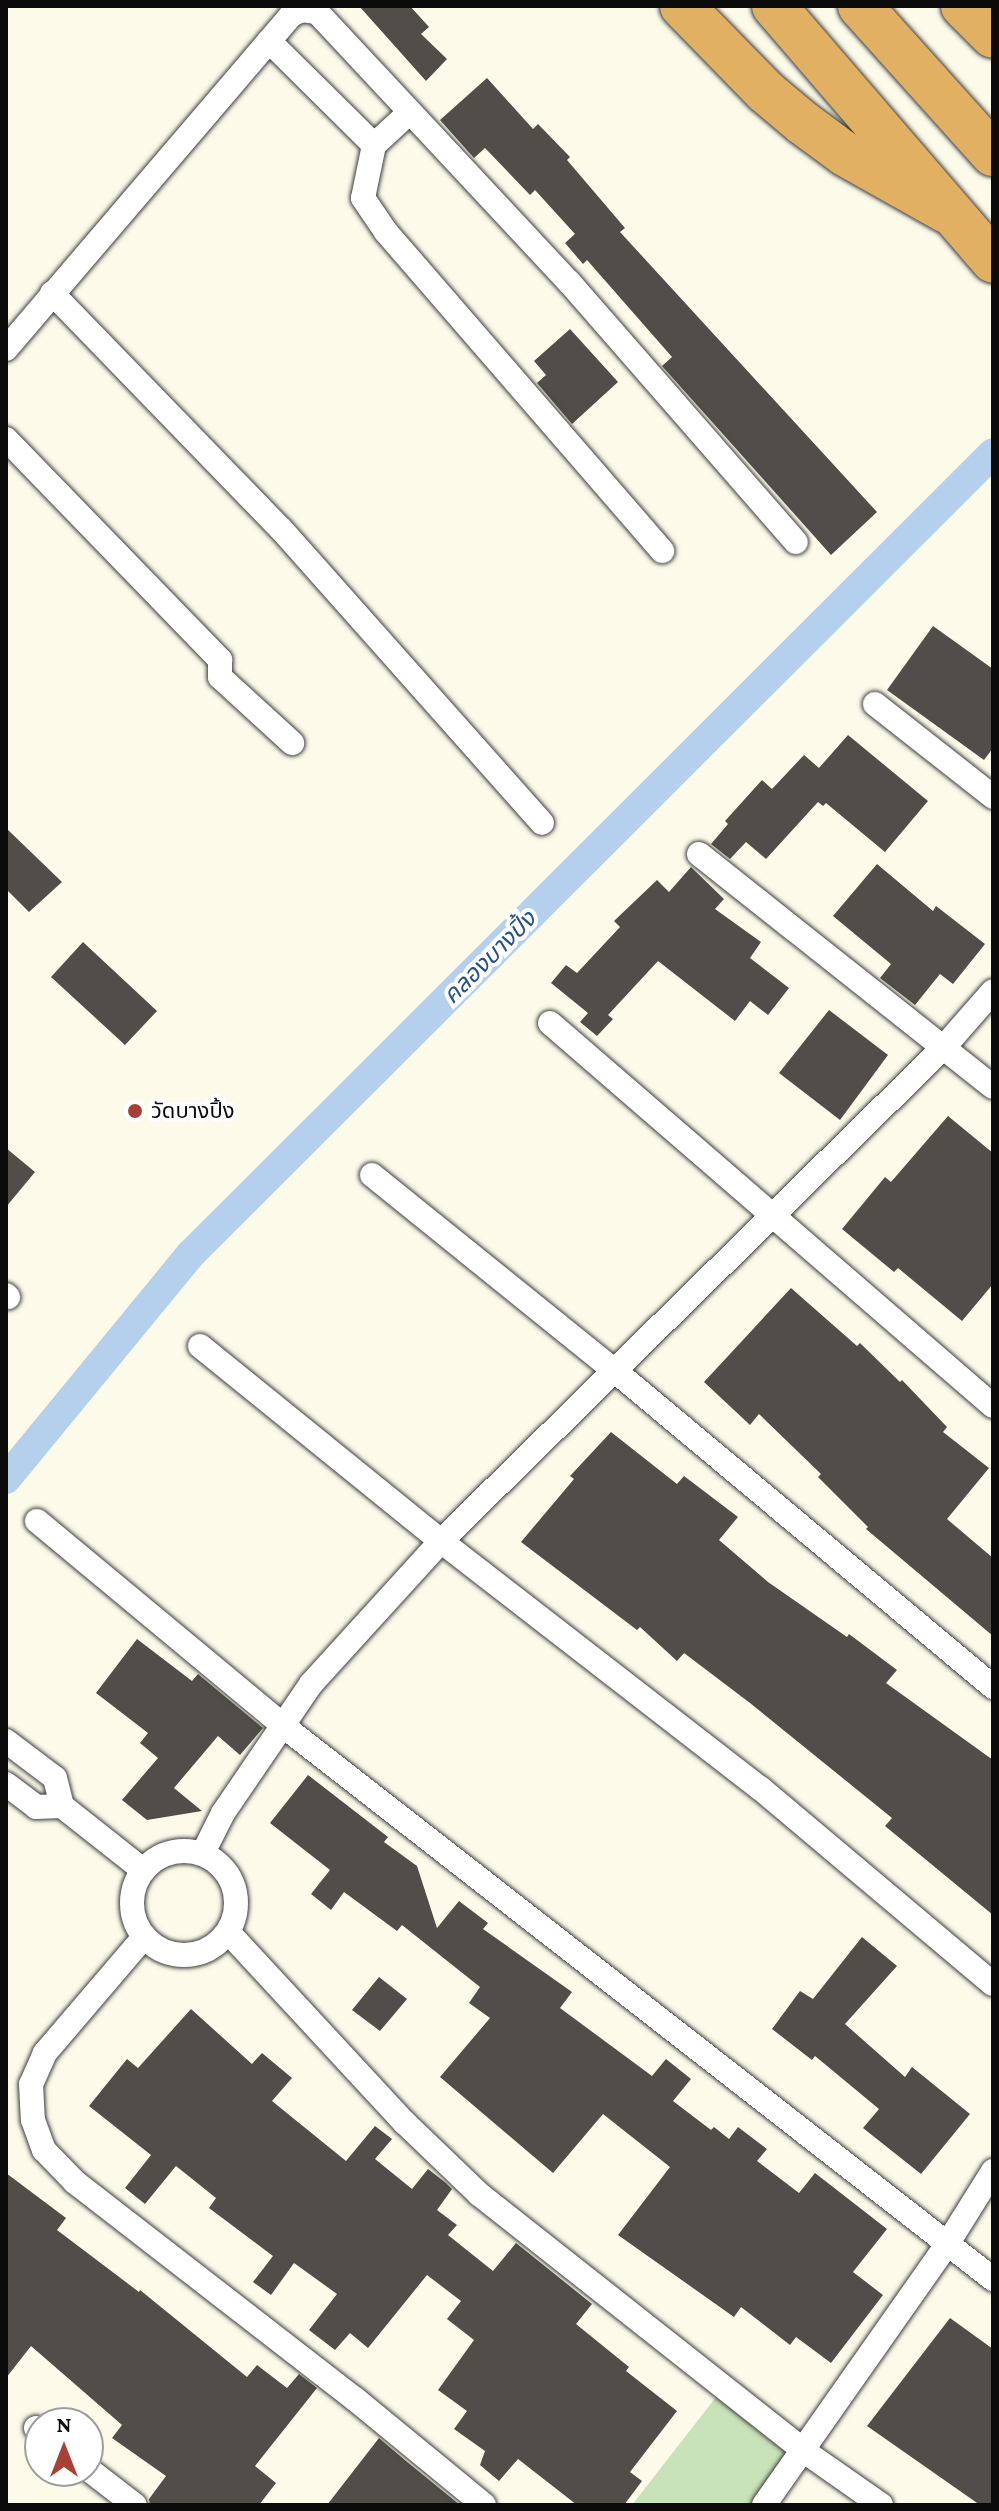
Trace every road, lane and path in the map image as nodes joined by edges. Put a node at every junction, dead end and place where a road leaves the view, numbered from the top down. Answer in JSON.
{"nodes":[{"id":1,"x":682,"y":6,"type":"edge"},
{"id":2,"x":774,"y":6,"type":"edge"},
{"id":3,"x":860,"y":6,"type":"edge"},
{"id":4,"x":269,"y":41,"type":"junction"},
{"id":5,"x":410,"y":112,"type":"junction"},
{"id":6,"x":374,"y":145,"type":"junction"},
{"id":7,"x":993,"y":154,"type":"edge"},
{"id":8,"x":946,"y":211,"type":"junction"},
{"id":9,"x":993,"y":261,"type":"edge"},
{"id":10,"x":52,"y":293,"type":"junction"},
{"id":11,"x":6,"y":349,"type":"edge"},
{"id":12,"x":6,"y":439,"type":"edge"},
{"id":13,"x":796,"y":542,"type":"dead end"},
{"id":14,"x":662,"y":551,"type":"dead end"},
{"id":15,"x":875,"y":704,"type":"dead end"},
{"id":16,"x":292,"y":743,"type":"dead end"},
{"id":17,"x":993,"y":797,"type":"edge"},
{"id":18,"x":542,"y":823,"type":"dead end"},
{"id":19,"x":699,"y":854,"type":"dead end"},
{"id":20,"x":993,"y":991,"type":"edge"},
{"id":21,"x":550,"y":1023,"type":"dead end"},
{"id":22,"x":944,"y":1047,"type":"junction"},
{"id":23,"x":993,"y":1087,"type":"edge"},
{"id":24,"x":372,"y":1175,"type":"dead end"},
{"id":25,"x":770,"y":1217,"type":"junction"},
{"id":26,"x":200,"y":1346,"type":"dead end"},
{"id":27,"x":614,"y":1370,"type":"junction"},
{"id":28,"x":993,"y":1406,"type":"edge"},
{"id":29,"x":37,"y":1521,"type":"dead end"},
{"id":30,"x":441,"y":1541,"type":"junction"},
{"id":31,"x":993,"y":1687,"type":"edge"},
{"id":32,"x":282,"y":1725,"type":"junction"},
{"id":33,"x":6,"y":1741,"type":"edge"},
{"id":34,"x":6,"y":1784,"type":"edge"},
{"id":35,"x":62,"y":1806,"type":"junction"},
{"id":36,"x":203,"y":1853,"type":"junction"},
{"id":37,"x":143,"y":1870,"type":"junction"},
{"id":38,"x":228,"y":1932,"type":"junction"},
{"id":39,"x":144,"y":1937,"type":"junction"},
{"id":40,"x":993,"y":1984,"type":"edge"},
{"id":41,"x":993,"y":2171,"type":"edge"},
{"id":42,"x":948,"y":2243,"type":"junction"},
{"id":43,"x":993,"y":2279,"type":"edge"},
{"id":44,"x":804,"y":2451,"type":"junction"},
{"id":45,"x":104,"y":2481,"type":"edge"},
{"id":46,"x":135,"y":2505,"type":"edge"},
{"id":47,"x":484,"y":2505,"type":"edge"},
{"id":48,"x":764,"y":2505,"type":"edge"},
{"id":49,"x":881,"y":2505,"type":"edge"}],
"edges":[{"from":1,"to":8,"type":"highway"},
{"from":2,"to":8,"type":"highway"},
{"from":3,"to":7,"type":"highway"},
{"from":4,"to":5,"type":"street"},
{"from":4,"to":6,"type":"street"},
{"from":4,"to":10,"type":"street"},
{"from":5,"to":6,"type":"street"},
{"from":5,"to":13,"type":"street"},
{"from":6,"to":14,"type":"street"},
{"from":8,"to":9,"type":"highway"},
{"from":10,"to":11,"type":"street"},
{"from":10,"to":18,"type":"street"},
{"from":12,"to":16,"type":"street"},
{"from":15,"to":17,"type":"street"},
{"from":19,"to":22,"type":"street"},
{"from":20,"to":22,"type":"street"},
{"from":21,"to":25,"type":"street"},
{"from":22,"to":23,"type":"street"},
{"from":22,"to":25,"type":"street"},
{"from":24,"to":27,"type":"street"},
{"from":25,"to":27,"type":"street"},
{"from":25,"to":28,"type":"street"},
{"from":26,"to":30,"type":"street"},
{"from":27,"to":30,"type":"street"},
{"from":27,"to":31,"type":"street"},
{"from":29,"to":32,"type":"street"},
{"from":30,"to":32,"type":"street"},
{"from":30,"to":40,"type":"street"},
{"from":32,"to":36,"type":"street"},
{"from":32,"to":42,"type":"street"},
{"from":33,"to":35,"type":"street"},
{"from":34,"to":35,"type":"street"},
{"from":35,"to":37,"type":"street"},
{"from":36,"to":37,"type":"street"},
{"from":36,"to":38,"type":"street"},
{"from":37,"to":39,"type":"street"},
{"from":38,"to":39,"type":"street"},
{"from":38,"to":44,"type":"street"},
{"from":39,"to":47,"type":"street"},
{"from":41,"to":42,"type":"street"},
{"from":42,"to":43,"type":"street"},
{"from":42,"to":44,"type":"street"},
{"from":44,"to":48,"type":"street"},
{"from":44,"to":49,"type":"street"},
{"from":45,"to":46,"type":"street"}]}
